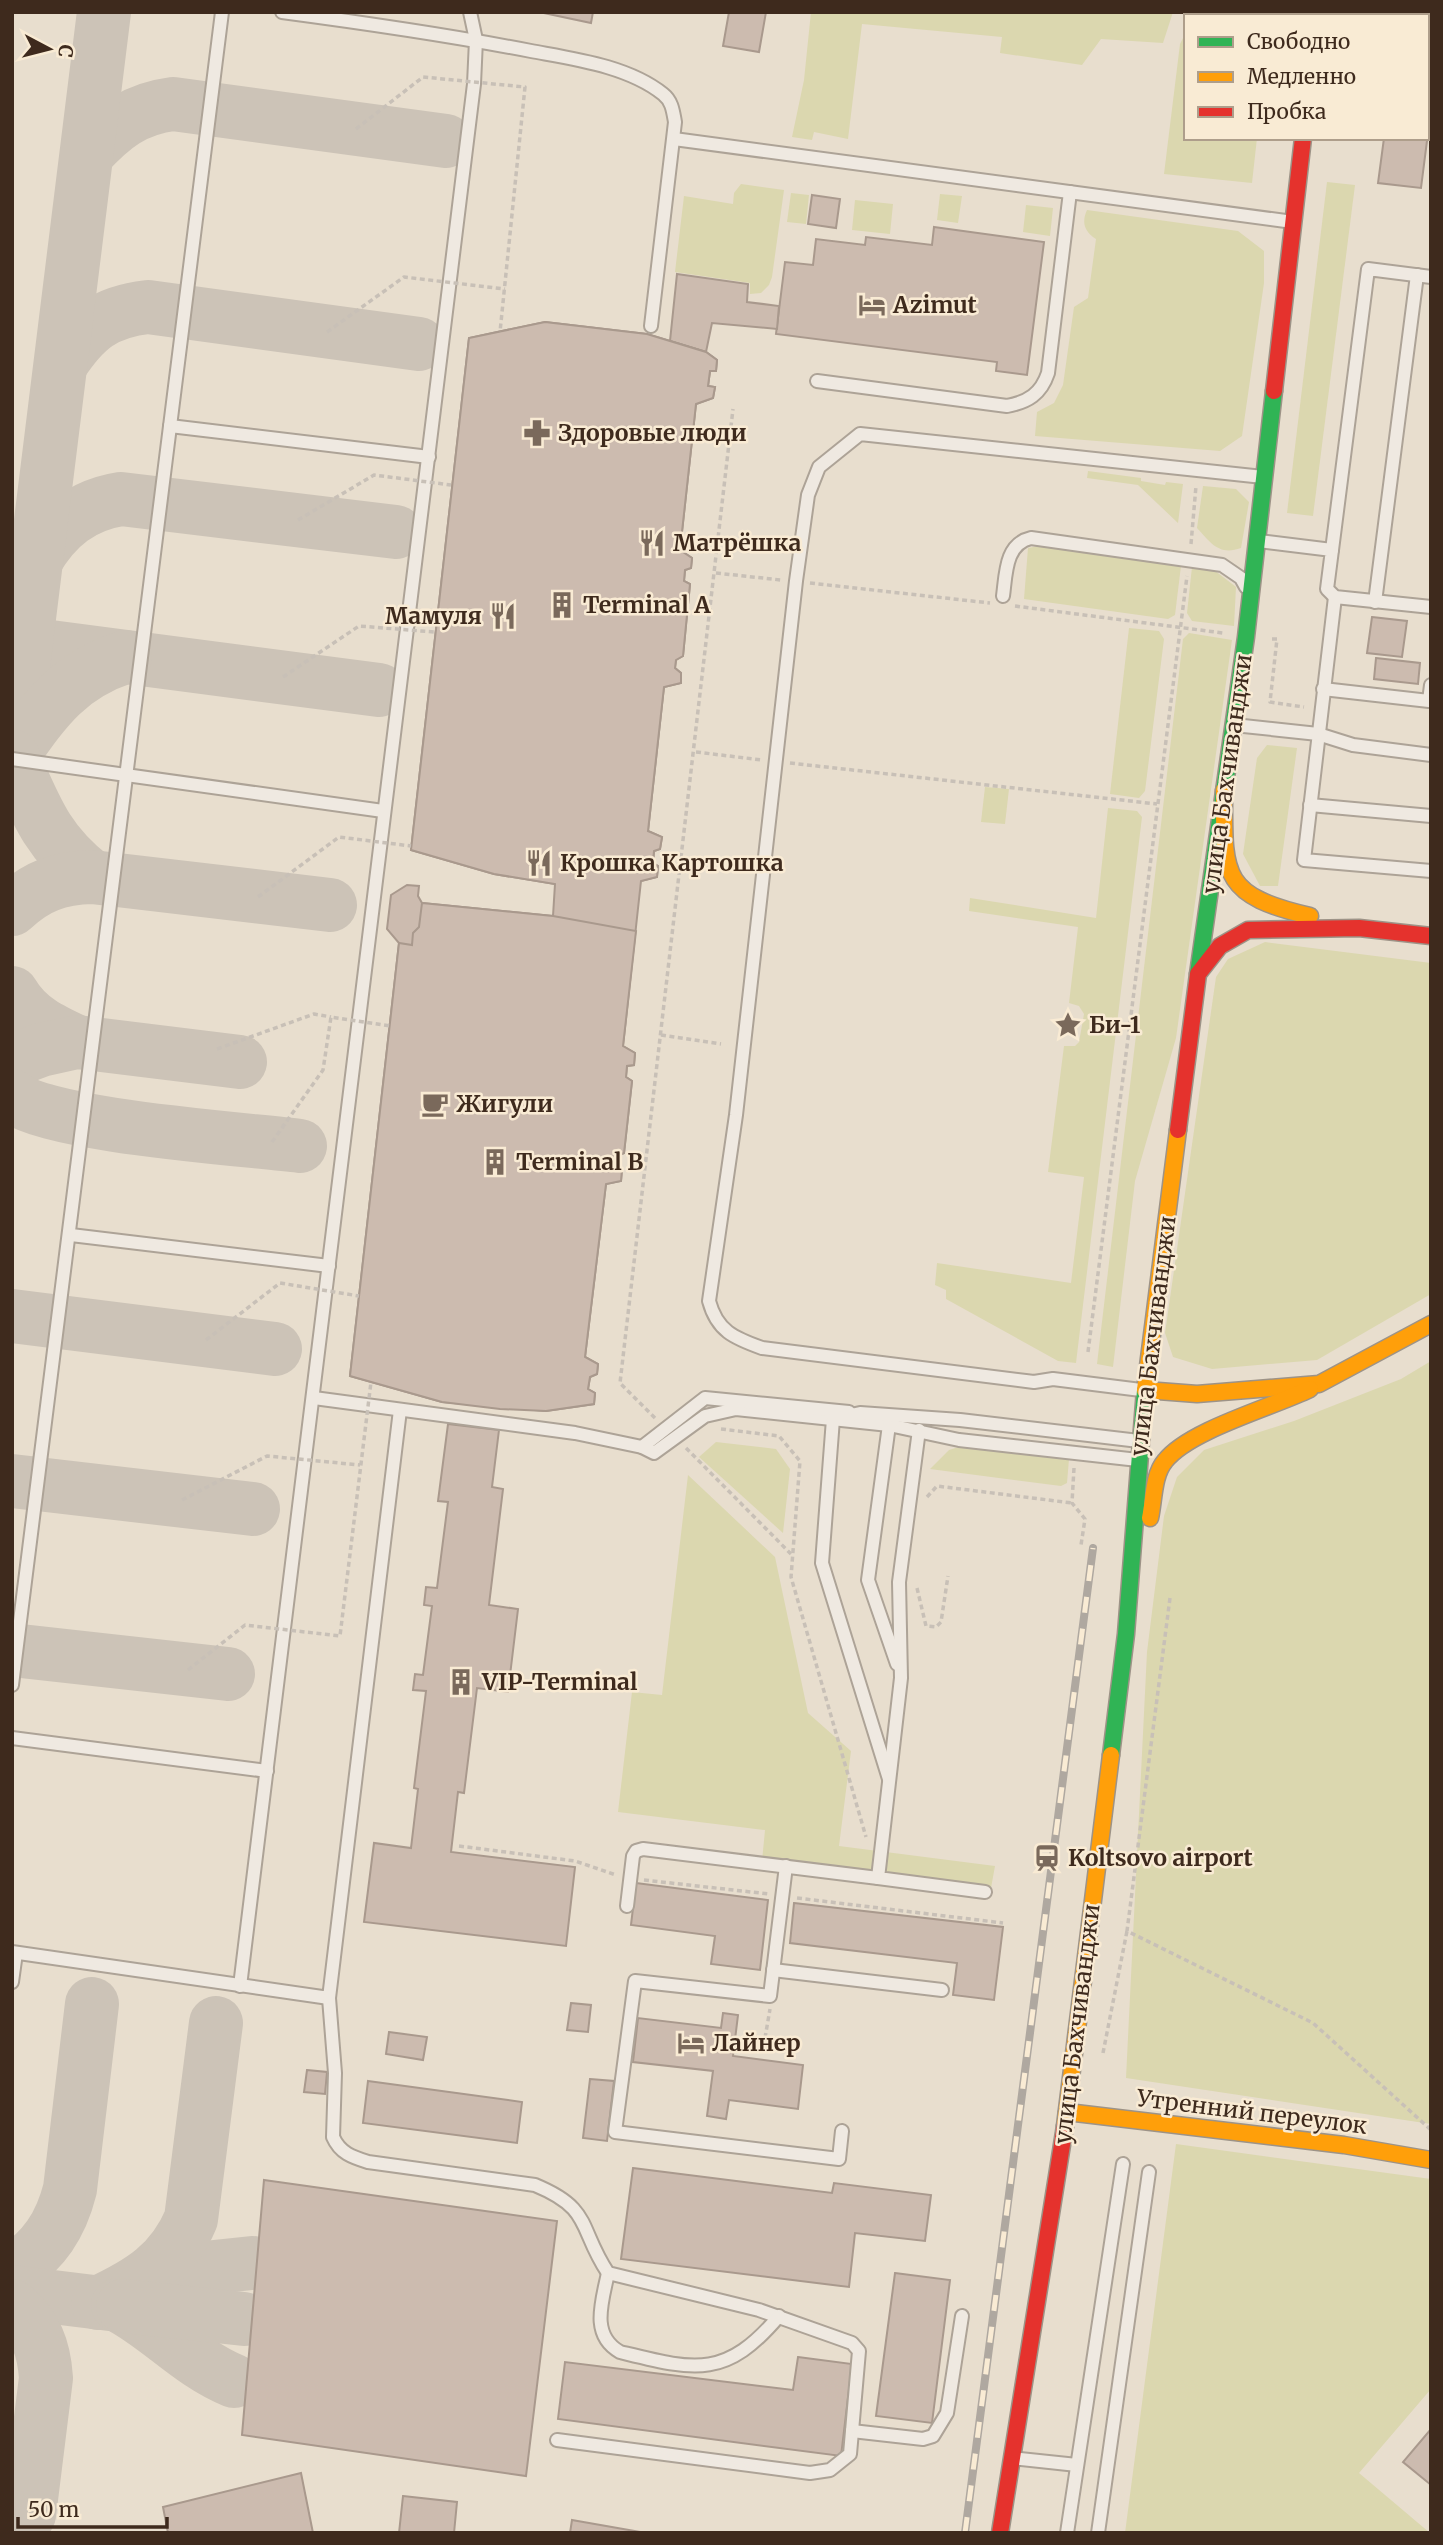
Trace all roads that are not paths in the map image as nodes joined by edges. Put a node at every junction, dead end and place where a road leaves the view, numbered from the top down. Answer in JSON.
{"nodes":[{"id":1,"x":222,"y":12,"type":"edge"},
{"id":2,"x":282,"y":12,"type":"edge"},
{"id":3,"x":470,"y":12,"type":"edge"},
{"id":4,"x":476,"y":40,"type":"junction"},
{"id":5,"x":674,"y":139,"type":"junction"},
{"id":6,"x":1303,"y":140,"type":"edge"},
{"id":7,"x":1070,"y":192,"type":"junction"},
{"id":8,"x":1293,"y":222,"type":"junction"},
{"id":9,"x":1417,"y":275,"type":"junction"},
{"id":10,"x":1431,"y":277,"type":"edge"},
{"id":11,"x":651,"y":326,"type":"dead end"},
{"id":12,"x":817,"y":381,"type":"dead end"},
{"id":13,"x":170,"y":426,"type":"junction"},
{"id":14,"x":429,"y":457,"type":"junction"},
{"id":15,"x":1264,"y":477,"type":"junction"},
{"id":16,"x":1257,"y":540,"type":"junction"},
{"id":17,"x":1332,"y":550,"type":"junction"},
{"id":18,"x":1003,"y":596,"type":"dead end"},
{"id":19,"x":1335,"y":597,"type":"junction"},
{"id":20,"x":1249,"y":601,"type":"junction"},
{"id":21,"x":1431,"y":601,"type":"edge"},
{"id":22,"x":1375,"y":602,"type":"junction"},
{"id":23,"x":1430,"y":607,"type":"edge"},
{"id":24,"x":1431,"y":685,"type":"edge"},
{"id":25,"x":1324,"y":689,"type":"junction"},
{"id":26,"x":1234,"y":725,"type":"junction"},
{"id":27,"x":1318,"y":734,"type":"junction"},
{"id":28,"x":1431,"y":755,"type":"edge"},
{"id":29,"x":12,"y":759,"type":"edge"},
{"id":30,"x":126,"y":773,"type":"junction"},
{"id":31,"x":1224,"y":790,"type":"junction"},
{"id":32,"x":1310,"y":805,"type":"junction"},
{"id":33,"x":383,"y":811,"type":"junction"},
{"id":34,"x":1431,"y":816,"type":"edge"},
{"id":35,"x":1431,"y":871,"type":"edge"},
{"id":36,"x":1359,"y":928,"type":"junction"},
{"id":37,"x":1431,"y":936,"type":"edge"},
{"id":38,"x":1198,"y":974,"type":"junction"},
{"id":39,"x":71,"y":1235,"type":"junction"},
{"id":40,"x":329,"y":1266,"type":"junction"},
{"id":41,"x":1431,"y":1324,"type":"edge"},
{"id":42,"x":1319,"y":1384,"type":"junction"},
{"id":43,"x":1145,"y":1390,"type":"junction"},
{"id":44,"x":314,"y":1398,"type":"junction"},
{"id":45,"x":400,"y":1410,"type":"junction"},
{"id":46,"x":860,"y":1413,"type":"junction"},
{"id":47,"x":833,"y":1419,"type":"junction"},
{"id":48,"x":889,"y":1426,"type":"junction"},
{"id":49,"x":919,"y":1430,"type":"junction"},
{"id":50,"x":1139,"y":1441,"type":"junction"},
{"id":51,"x":648,"y":1450,"type":"junction"},
{"id":52,"x":1138,"y":1461,"type":"junction"},
{"id":53,"x":1163,"y":1462,"type":"junction"},
{"id":54,"x":1126,"y":1634,"type":"junction"},
{"id":55,"x":901,"y":1678,"type":"junction"},
{"id":56,"x":12,"y":1685,"type":"edge"},
{"id":57,"x":12,"y":1738,"type":"edge"},
{"id":58,"x":267,"y":1771,"type":"junction"},
{"id":59,"x":889,"y":1779,"type":"junction"},
{"id":60,"x":786,"y":1866,"type":"junction"},
{"id":61,"x":878,"y":1878,"type":"junction"},
{"id":62,"x":985,"y":1892,"type":"dead end"},
{"id":63,"x":627,"y":1906,"type":"dead end"},
{"id":64,"x":14,"y":1953,"type":"edge"},
{"id":65,"x":773,"y":1970,"type":"junction"},
{"id":66,"x":12,"y":1982,"type":"edge"},
{"id":67,"x":240,"y":1986,"type":"junction"},
{"id":68,"x":942,"y":1990,"type":"dead end"},
{"id":69,"x":329,"y":1998,"type":"junction"},
{"id":70,"x":1067,"y":2112,"type":"junction"},
{"id":71,"x":842,"y":2132,"type":"dead end"},
{"id":72,"x":1431,"y":2160,"type":"edge"},
{"id":73,"x":1123,"y":2164,"type":"dead end"},
{"id":74,"x":1149,"y":2172,"type":"dead end"},
{"id":75,"x":608,"y":2273,"type":"junction"},
{"id":76,"x":779,"y":2316,"type":"junction"},
{"id":77,"x":962,"y":2316,"type":"dead end"},
{"id":78,"x":852,"y":2431,"type":"junction"},
{"id":79,"x":557,"y":2440,"type":"dead end"},
{"id":80,"x":1011,"y":2458,"type":"junction"},
{"id":81,"x":1077,"y":2465,"type":"junction"},
{"id":82,"x":1000,"y":2533,"type":"edge"},
{"id":83,"x":1067,"y":2533,"type":"edge"},
{"id":84,"x":1098,"y":2533,"type":"edge"}],
"edges":[{"from":1,"to":13,"type":"lane"},
{"from":2,"to":4,"type":"lane"},
{"from":3,"to":4,"type":"lane"},
{"from":4,"to":5,"type":"lane"},
{"from":4,"to":14,"type":"lane"},
{"from":5,"to":7,"type":"lane"},
{"from":5,"to":11,"type":"lane"},
{"from":6,"to":8,"type":"main road","name":"улица Бахчиванджи"},
{"from":7,"to":8,"type":"lane"},
{"from":7,"to":12,"type":"lane"},
{"from":8,"to":15,"type":"main road","name":"улица Бахчиванджи"},
{"from":9,"to":10,"type":"lane"},
{"from":9,"to":17,"type":"lane"},
{"from":9,"to":22,"type":"lane"},
{"from":13,"to":14,"type":"lane"},
{"from":13,"to":30,"type":"lane"},
{"from":14,"to":33,"type":"lane"},
{"from":15,"to":16,"type":"main road","name":"улица Бахчиванджи"},
{"from":15,"to":43,"type":"lane"},
{"from":16,"to":17,"type":"lane"},
{"from":16,"to":20,"type":"main road","name":"улица Бахчиванджи"},
{"from":17,"to":19,"type":"lane"},
{"from":18,"to":20,"type":"lane"},
{"from":19,"to":22,"type":"lane"},
{"from":19,"to":25,"type":"lane"},
{"from":20,"to":26,"type":"main road","name":"улица Бахчиванджи"},
{"from":21,"to":23,"type":"lane"},
{"from":22,"to":23,"type":"lane"},
{"from":24,"to":25,"type":"lane"},
{"from":25,"to":27,"type":"lane"},
{"from":26,"to":27,"type":"lane"},
{"from":26,"to":31,"type":"main road","name":"улица Бахчиванджи"},
{"from":27,"to":28,"type":"lane"},
{"from":27,"to":32,"type":"lane"},
{"from":29,"to":30,"type":"lane"},
{"from":30,"to":33,"type":"lane"},
{"from":30,"to":39,"type":"lane"},
{"from":31,"to":36,"type":"main road"},
{"from":31,"to":38,"type":"main road","name":"улица Бахчиванджи"},
{"from":32,"to":34,"type":"lane"},
{"from":32,"to":35,"type":"lane"},
{"from":33,"to":40,"type":"lane"},
{"from":36,"to":37,"type":"main road"},
{"from":36,"to":38,"type":"main road"},
{"from":38,"to":43,"type":"main road","name":"улица Бахчиванджи"},
{"from":39,"to":40,"type":"lane"},
{"from":39,"to":56,"type":"lane"},
{"from":40,"to":44,"type":"lane"},
{"from":41,"to":42,"type":"main road"},
{"from":42,"to":43,"type":"main road"},
{"from":42,"to":53,"type":"main road"},
{"from":43,"to":50,"type":"main road","name":"улица Бахчиванджи"},
{"from":44,"to":45,"type":"lane"},
{"from":44,"to":58,"type":"lane"},
{"from":45,"to":51,"type":"lane"},
{"from":45,"to":69,"type":"lane"},
{"from":46,"to":47,"type":"lane"},
{"from":46,"to":50,"type":"lane"},
{"from":46,"to":51,"type":"lane"},
{"from":47,"to":48,"type":"lane"},
{"from":47,"to":51,"type":"lane"},
{"from":47,"to":59,"type":"lane"},
{"from":48,"to":49,"type":"lane"},
{"from":48,"to":55,"type":"lane"},
{"from":49,"to":52,"type":"lane"},
{"from":49,"to":55,"type":"lane"},
{"from":50,"to":52,"type":"main road","name":"улица Бахчиванджи"},
{"from":52,"to":53,"type":"lane"},
{"from":52,"to":54,"type":"main road","name":"улица Бахчиванджи"},
{"from":53,"to":54,"type":"main road"},
{"from":54,"to":70,"type":"main road","name":"улица Бахчиванджи"},
{"from":55,"to":59,"type":"lane"},
{"from":57,"to":58,"type":"lane"},
{"from":58,"to":67,"type":"lane"},
{"from":59,"to":61,"type":"lane"},
{"from":60,"to":61,"type":"lane"},
{"from":60,"to":63,"type":"lane"},
{"from":60,"to":65,"type":"lane"},
{"from":61,"to":62,"type":"lane"},
{"from":64,"to":66,"type":"lane"},
{"from":64,"to":67,"type":"lane"},
{"from":65,"to":68,"type":"lane"},
{"from":65,"to":71,"type":"lane"},
{"from":67,"to":69,"type":"lane"},
{"from":69,"to":75,"type":"lane"},
{"from":70,"to":72,"type":"main road","name":"Утренний переулок"},
{"from":70,"to":80,"type":"main road","name":"улица Бахчиванджи"},
{"from":73,"to":81,"type":"lane"},
{"from":74,"to":84,"type":"lane"},
{"from":75,"to":76,"type":"lane"},
{"from":75,"to":76,"type":"lane"},
{"from":76,"to":78,"type":"lane"},
{"from":77,"to":78,"type":"lane"},
{"from":78,"to":79,"type":"lane"},
{"from":80,"to":81,"type":"lane"},
{"from":80,"to":82,"type":"main road","name":"улица Бахчиванджи"},
{"from":81,"to":83,"type":"lane"}]}
